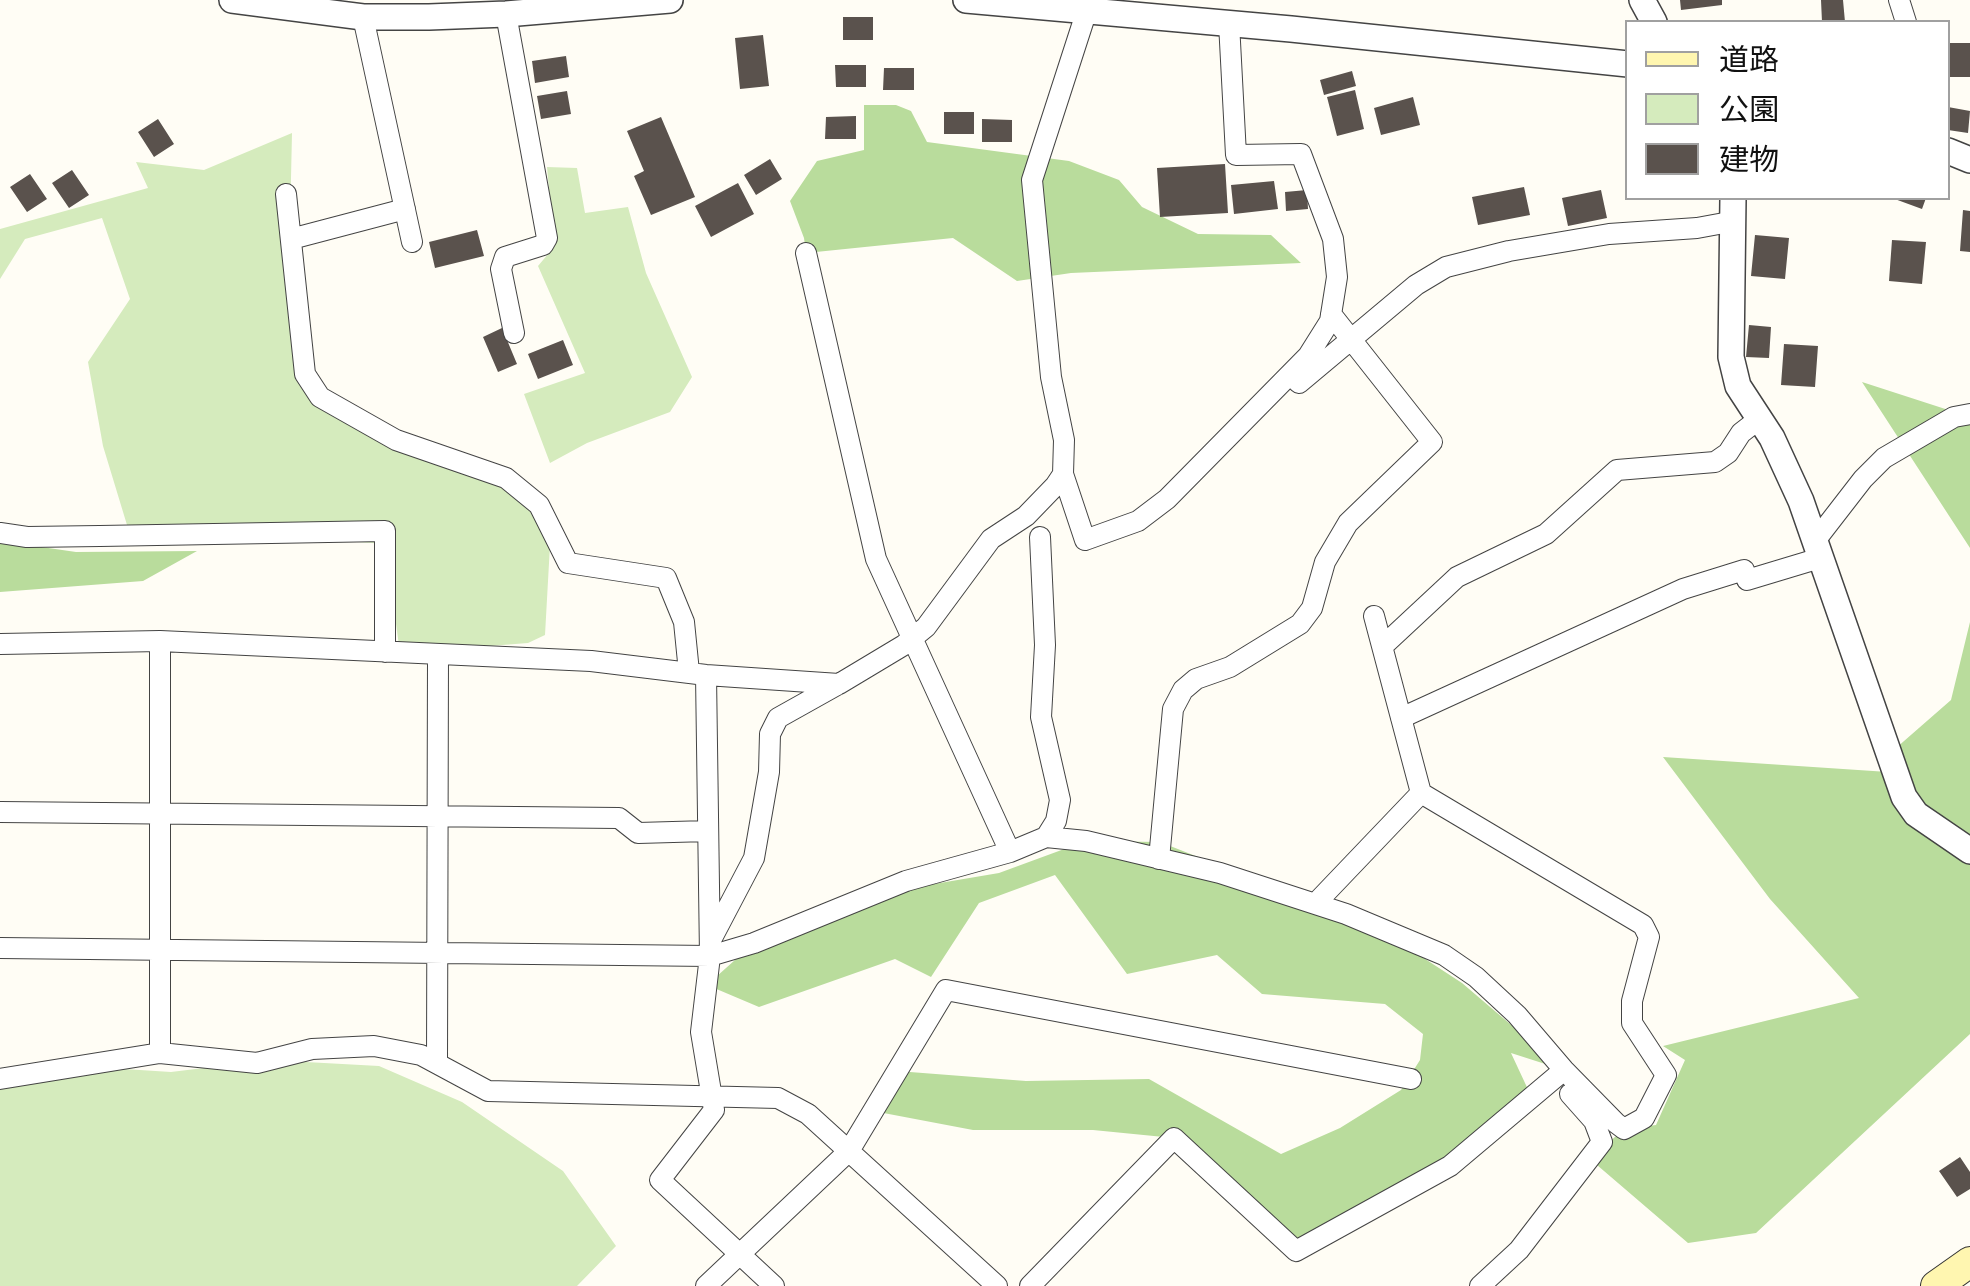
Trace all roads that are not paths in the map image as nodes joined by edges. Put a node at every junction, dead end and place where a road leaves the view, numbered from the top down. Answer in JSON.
{"nodes":[{"id":1,"x":232,"y":0,"type":"edge"},
{"id":2,"x":670,"y":0,"type":"edge"},
{"id":3,"x":966,"y":0,"type":"edge"},
{"id":4,"x":1087,"y":10,"type":"junction"},
{"id":5,"x":506,"y":14,"type":"junction"},
{"id":6,"x":363,"y":16,"type":"junction"},
{"id":7,"x":1230,"y":23,"type":"junction"},
{"id":8,"x":1625,"y":64,"type":"edge"},
{"id":9,"x":286,"y":194,"type":"dead end"},
{"id":10,"x":1734,"y":209,"type":"edge"},
{"id":11,"x":405,"y":210,"type":"junction"},
{"id":12,"x":291,"y":240,"type":"junction"},
{"id":13,"x":412,"y":242,"type":"dead end"},
{"id":14,"x":806,"y":253,"type":"dead end"},
{"id":15,"x":1331,"y":314,"type":"junction"},
{"id":16,"x":514,"y":333,"type":"dead end"},
{"id":17,"x":1352,"y":339,"type":"junction"},
{"id":18,"x":1290,"y":374,"type":"junction"},
{"id":19,"x":1970,"y":414,"type":"edge"},
{"id":20,"x":1760,"y":419,"type":"junction"},
{"id":21,"x":1063,"y":474,"type":"junction"},
{"id":22,"x":0,"y":533,"type":"edge"},
{"id":23,"x":1040,"y":537,"type":"dead end"},
{"id":24,"x":1818,"y":550,"type":"junction"},
{"id":25,"x":1374,"y":616,"type":"dead end"},
{"id":26,"x":914,"y":637,"type":"junction"},
{"id":27,"x":160,"y":641,"type":"junction"},
{"id":28,"x":0,"y":644,"type":"edge"},
{"id":29,"x":1384,"y":645,"type":"junction"},
{"id":30,"x":386,"y":652,"type":"junction"},
{"id":31,"x":438,"y":654,"type":"junction"},
{"id":32,"x":698,"y":673,"type":"junction"},
{"id":33,"x":839,"y":684,"type":"junction"},
{"id":34,"x":1401,"y":718,"type":"junction"},
{"id":35,"x":1421,"y":793,"type":"junction"},
{"id":36,"x":0,"y":812,"type":"edge"},
{"id":37,"x":161,"y":814,"type":"junction"},
{"id":38,"x":438,"y":817,"type":"junction"},
{"id":39,"x":708,"y":831,"type":"junction"},
{"id":40,"x":1046,"y":837,"type":"junction"},
{"id":41,"x":1970,"y":851,"type":"edge"},
{"id":42,"x":1010,"y":852,"type":"junction"},
{"id":43,"x":1158,"y":858,"type":"junction"},
{"id":44,"x":1315,"y":904,"type":"junction"},
{"id":45,"x":0,"y":948,"type":"edge"},
{"id":46,"x":710,"y":948,"type":"junction"},
{"id":47,"x":161,"y":950,"type":"junction"},
{"id":48,"x":439,"y":953,"type":"junction"},
{"id":49,"x":160,"y":1052,"type":"junction"},
{"id":50,"x":437,"y":1063,"type":"junction"},
{"id":51,"x":1560,"y":1074,"type":"junction"},
{"id":52,"x":0,"y":1079,"type":"edge"},
{"id":53,"x":1411,"y":1079,"type":"dead end"},
{"id":54,"x":711,"y":1098,"type":"junction"},
{"id":55,"x":849,"y":1151,"type":"junction"},
{"id":56,"x":740,"y":1254,"type":"junction"},
{"id":57,"x":1969,"y":1264,"type":"edge"},
{"id":58,"x":706,"y":1286,"type":"edge"},
{"id":59,"x":774,"y":1286,"type":"edge"},
{"id":60,"x":997,"y":1286,"type":"edge"},
{"id":61,"x":1030,"y":1286,"type":"edge"},
{"id":62,"x":1480,"y":1286,"type":"edge"},
{"id":63,"x":1936,"y":1286,"type":"edge"}],
"edges":[{"from":1,"to":6,"type":"street"},
{"from":2,"to":5,"type":"street"},
{"from":3,"to":4,"type":"street"},
{"from":4,"to":7,"type":"street"},
{"from":4,"to":21,"type":"street"},
{"from":5,"to":6,"type":"street"},
{"from":5,"to":16,"type":"street"},
{"from":6,"to":11,"type":"street"},
{"from":7,"to":8,"type":"street"},
{"from":7,"to":15,"type":"street"},
{"from":9,"to":12,"type":"street"},
{"from":10,"to":17,"type":"street"},
{"from":10,"to":20,"type":"street"},
{"from":11,"to":12,"type":"street"},
{"from":11,"to":13,"type":"street"},
{"from":12,"to":32,"type":"street"},
{"from":14,"to":26,"type":"street"},
{"from":15,"to":17,"type":"street"},
{"from":15,"to":18,"type":"street"},
{"from":17,"to":18,"type":"street"},
{"from":17,"to":43,"type":"street"},
{"from":18,"to":21,"type":"street"},
{"from":19,"to":24,"type":"street"},
{"from":20,"to":24,"type":"street"},
{"from":20,"to":29,"type":"street"},
{"from":21,"to":26,"type":"street"},
{"from":22,"to":30,"type":"street"},
{"from":23,"to":40,"type":"street"},
{"from":24,"to":34,"type":"street"},
{"from":24,"to":41,"type":"street"},
{"from":25,"to":29,"type":"street"},
{"from":26,"to":33,"type":"street"},
{"from":26,"to":42,"type":"street"},
{"from":27,"to":28,"type":"street"},
{"from":27,"to":30,"type":"street"},
{"from":27,"to":37,"type":"street"},
{"from":29,"to":34,"type":"street"},
{"from":30,"to":31,"type":"street"},
{"from":31,"to":32,"type":"street"},
{"from":31,"to":38,"type":"street"},
{"from":32,"to":33,"type":"street"},
{"from":32,"to":39,"type":"street"},
{"from":33,"to":46,"type":"street"},
{"from":34,"to":35,"type":"street"},
{"from":35,"to":44,"type":"street"},
{"from":35,"to":51,"type":"street"},
{"from":36,"to":37,"type":"street"},
{"from":37,"to":38,"type":"street"},
{"from":37,"to":47,"type":"street"},
{"from":38,"to":39,"type":"street"},
{"from":38,"to":48,"type":"street"},
{"from":39,"to":46,"type":"street"},
{"from":40,"to":42,"type":"street"},
{"from":40,"to":43,"type":"street"},
{"from":42,"to":46,"type":"street"},
{"from":43,"to":44,"type":"street"},
{"from":44,"to":51,"type":"street"},
{"from":45,"to":47,"type":"street"},
{"from":46,"to":48,"type":"street"},
{"from":46,"to":54,"type":"street"},
{"from":47,"to":48,"type":"street"},
{"from":47,"to":49,"type":"street"},
{"from":48,"to":50,"type":"street"},
{"from":49,"to":50,"type":"street"},
{"from":49,"to":52,"type":"street"},
{"from":50,"to":54,"type":"street"},
{"from":51,"to":61,"type":"street"},
{"from":51,"to":62,"type":"street"},
{"from":53,"to":55,"type":"street"},
{"from":54,"to":55,"type":"street"},
{"from":54,"to":56,"type":"street"},
{"from":55,"to":56,"type":"street"},
{"from":55,"to":60,"type":"street"},
{"from":56,"to":58,"type":"street"},
{"from":56,"to":59,"type":"street"},
{"from":57,"to":63,"type":"main road"}]}
